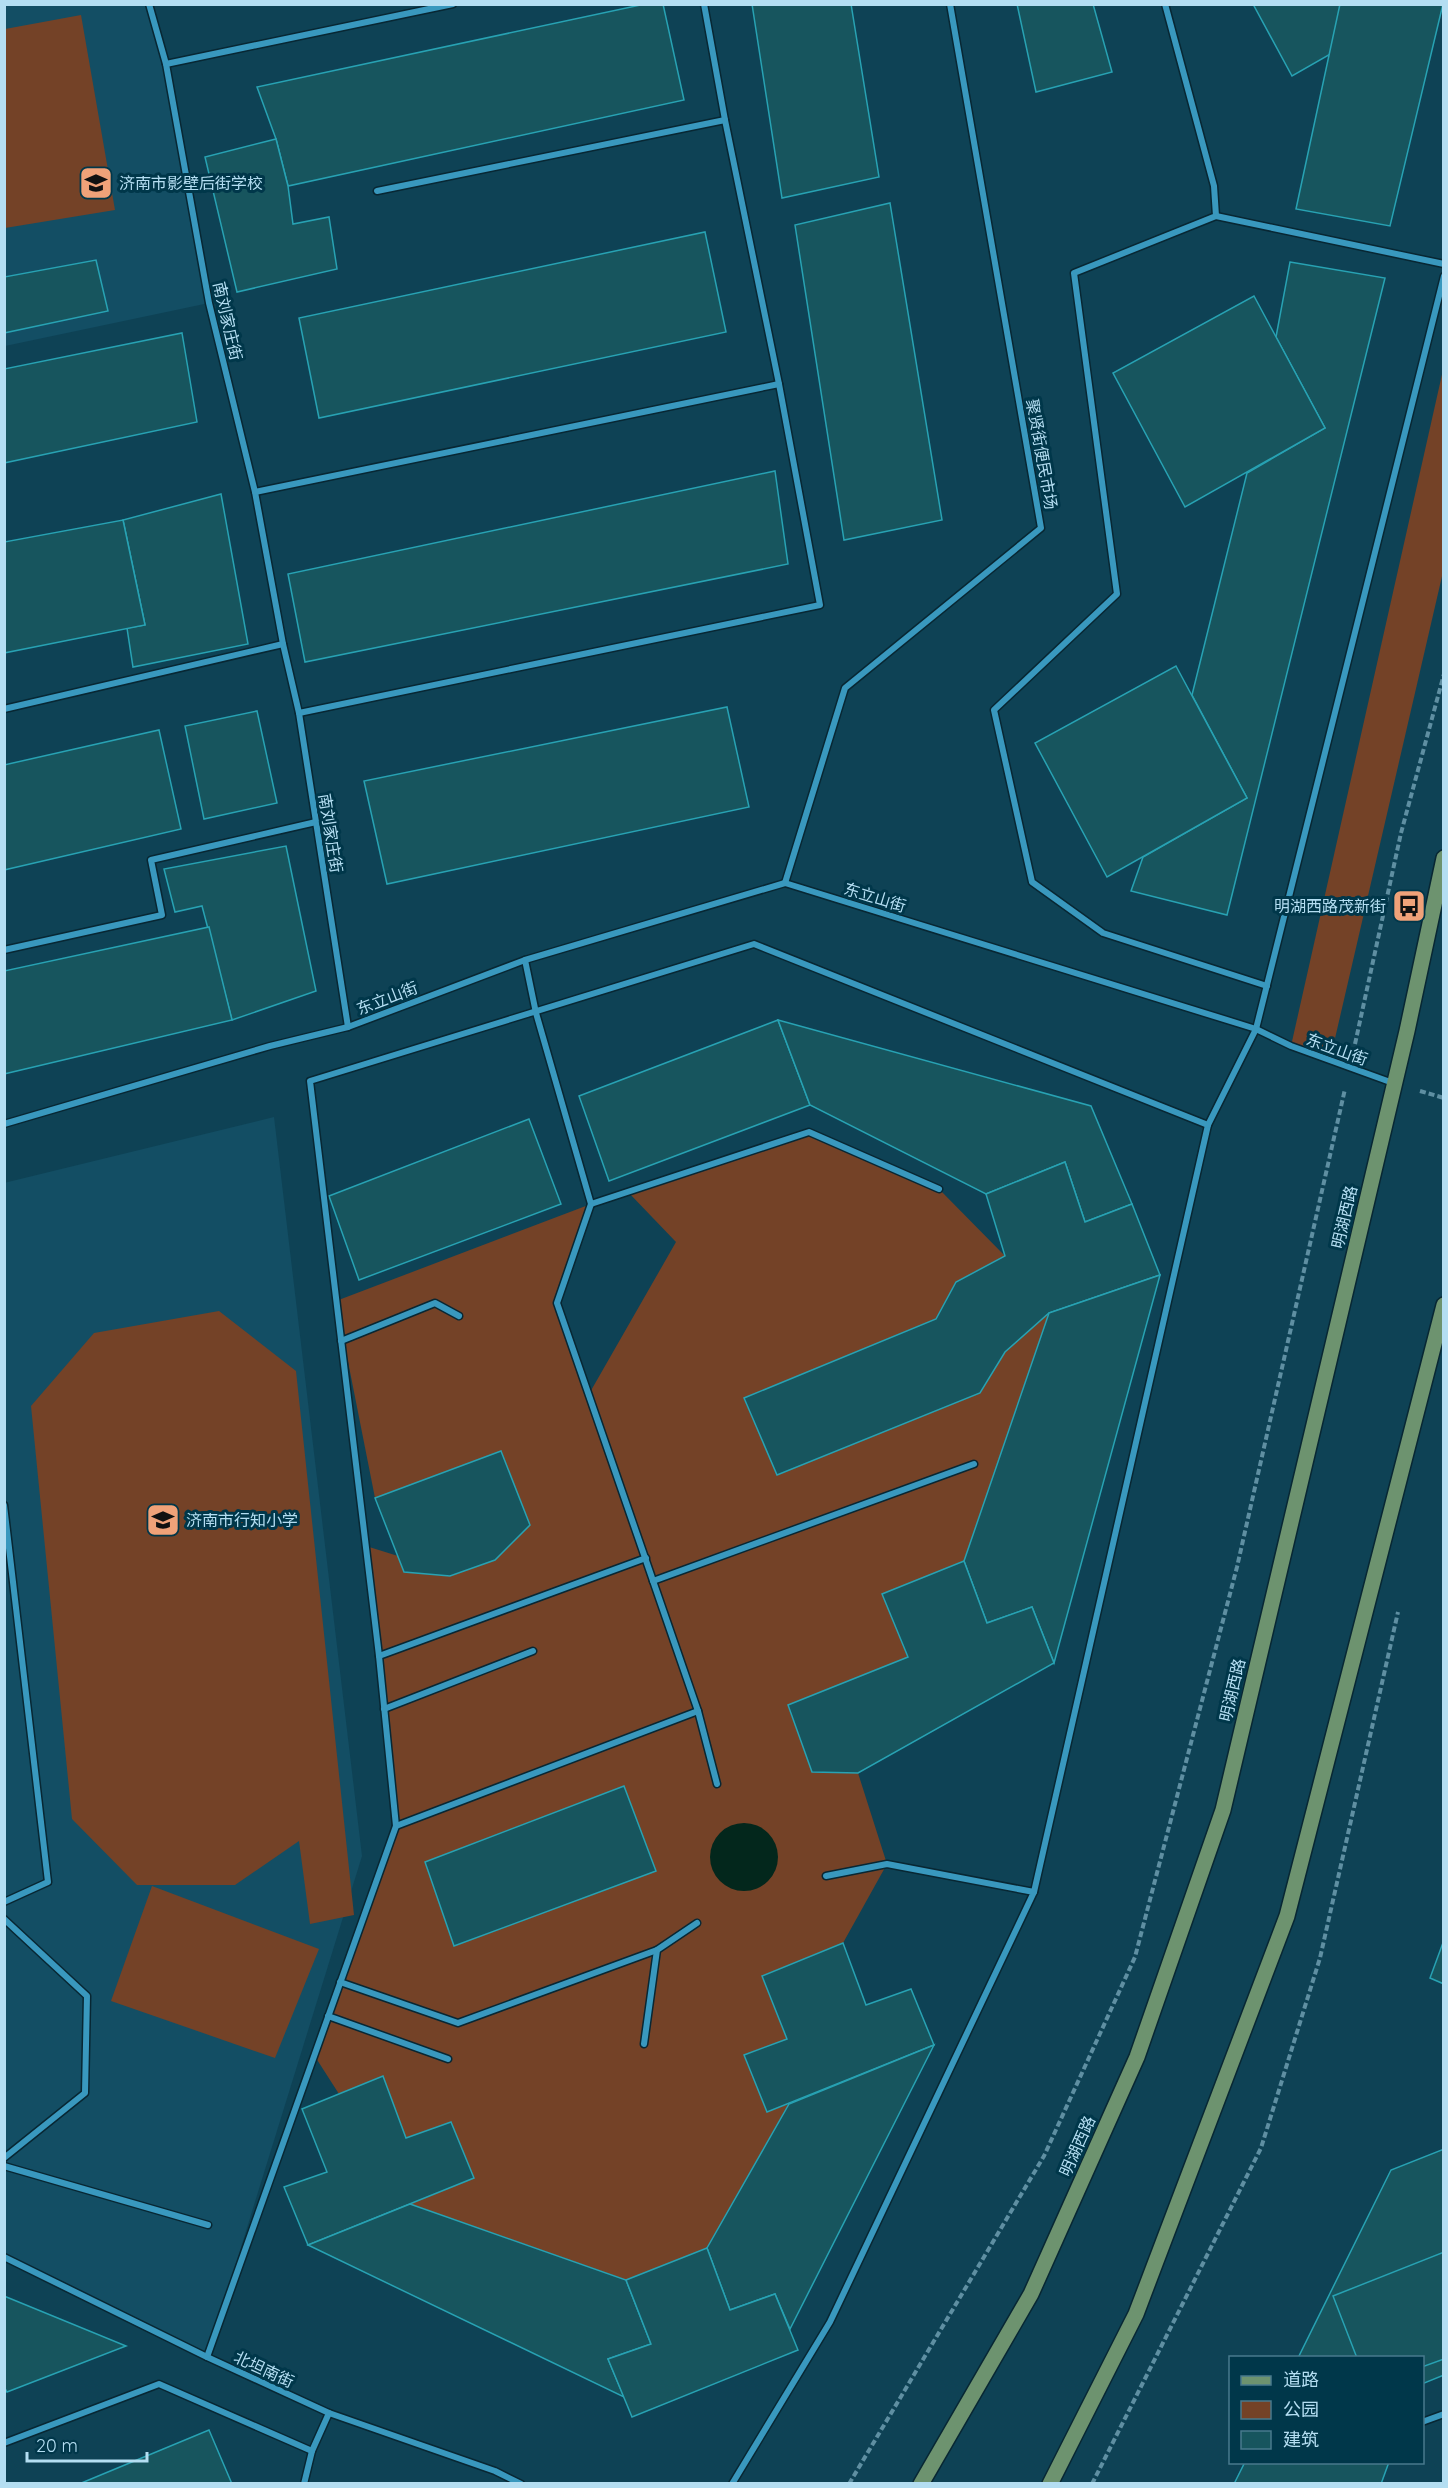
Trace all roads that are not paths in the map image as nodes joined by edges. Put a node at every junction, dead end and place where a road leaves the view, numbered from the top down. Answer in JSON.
{"nodes":[{"id":1,"x":149,"y":4,"type":"edge"},
{"id":2,"x":453,"y":4,"type":"edge"},
{"id":3,"x":704,"y":4,"type":"edge"},
{"id":4,"x":950,"y":4,"type":"edge"},
{"id":5,"x":1165,"y":4,"type":"edge"},
{"id":6,"x":166,"y":64,"type":"junction"},
{"id":7,"x":725,"y":120,"type":"junction"},
{"id":8,"x":377,"y":191,"type":"dead end"},
{"id":9,"x":1216,"y":216,"type":"junction"},
{"id":10,"x":1443,"y":264,"type":"edge"},
{"id":11,"x":1443,"y":276,"type":"edge"},
{"id":12,"x":779,"y":384,"type":"junction"},
{"id":13,"x":255,"y":492,"type":"junction"},
{"id":14,"x":283,"y":644,"type":"junction"},
{"id":15,"x":4,"y":709,"type":"edge"},
{"id":16,"x":299,"y":713,"type":"junction"},
{"id":17,"x":316,"y":822,"type":"junction"},
{"id":18,"x":1443,"y":858,"type":"edge"},
{"id":19,"x":785,"y":883,"type":"junction"},
{"id":20,"x":4,"y":950,"type":"edge"},
{"id":21,"x":525,"y":960,"type":"junction"},
{"id":22,"x":1267,"y":986,"type":"junction"},
{"id":23,"x":536,"y":1013,"type":"junction"},
{"id":24,"x":348,"y":1027,"type":"junction"},
{"id":25,"x":1256,"y":1029,"type":"junction"},
{"id":26,"x":1394,"y":1083,"type":"junction"},
{"id":27,"x":4,"y":1124,"type":"edge"},
{"id":28,"x":1208,"y":1125,"type":"junction"},
{"id":29,"x":939,"y":1189,"type":"dead end"},
{"id":30,"x":591,"y":1204,"type":"junction"},
{"id":31,"x":1443,"y":1305,"type":"edge"},
{"id":32,"x":459,"y":1316,"type":"dead end"},
{"id":33,"x":1440,"y":1330,"type":"edge"},
{"id":34,"x":341,"y":1341,"type":"junction"},
{"id":35,"x":974,"y":1464,"type":"dead end"},
{"id":36,"x":4,"y":1505,"type":"edge"},
{"id":37,"x":646,"y":1558,"type":"junction"},
{"id":38,"x":653,"y":1581,"type":"junction"},
{"id":39,"x":533,"y":1651,"type":"dead end"},
{"id":40,"x":379,"y":1656,"type":"junction"},
{"id":41,"x":384,"y":1709,"type":"junction"},
{"id":42,"x":698,"y":1711,"type":"junction"},
{"id":43,"x":717,"y":1784,"type":"dead end"},
{"id":44,"x":396,"y":1826,"type":"junction"},
{"id":45,"x":826,"y":1875,"type":"dead end"},
{"id":46,"x":1034,"y":1892,"type":"junction"},
{"id":47,"x":4,"y":1902,"type":"edge"},
{"id":48,"x":4,"y":1919,"type":"edge"},
{"id":49,"x":697,"y":1923,"type":"dead end"},
{"id":50,"x":657,"y":1950,"type":"junction"},
{"id":51,"x":340,"y":1982,"type":"junction"},
{"id":52,"x":328,"y":2016,"type":"junction"},
{"id":53,"x":644,"y":2044,"type":"dead end"},
{"id":54,"x":447,"y":2059,"type":"dead end"},
{"id":55,"x":4,"y":2158,"type":"edge"},
{"id":56,"x":4,"y":2166,"type":"edge"},
{"id":57,"x":208,"y":2225,"type":"dead end"},
{"id":58,"x":4,"y":2258,"type":"edge"},
{"id":59,"x":207,"y":2357,"type":"junction"},
{"id":60,"x":329,"y":2414,"type":"junction"},
{"id":61,"x":1443,"y":2414,"type":"edge"},
{"id":62,"x":1424,"y":2421,"type":"edge"},
{"id":63,"x":4,"y":2443,"type":"edge"},
{"id":64,"x":312,"y":2451,"type":"junction"},
{"id":65,"x":304,"y":2484,"type":"edge"},
{"id":66,"x":521,"y":2484,"type":"edge"},
{"id":67,"x":732,"y":2484,"type":"edge"},
{"id":68,"x":921,"y":2484,"type":"edge"},
{"id":69,"x":1050,"y":2484,"type":"edge"}],
"edges":[{"from":1,"to":6,"type":"street","name":"南刘家庄街"},
{"from":2,"to":6,"type":"street"},
{"from":3,"to":7,"type":"street"},
{"from":4,"to":19,"type":"street","name":"聚贤街便民市场"},
{"from":5,"to":9,"type":"street"},
{"from":6,"to":13,"type":"street","name":"南刘家庄街"},
{"from":7,"to":8,"type":"street"},
{"from":7,"to":12,"type":"street"},
{"from":9,"to":10,"type":"street"},
{"from":9,"to":22,"type":"street"},
{"from":11,"to":22,"type":"street"},
{"from":12,"to":13,"type":"street"},
{"from":12,"to":16,"type":"street"},
{"from":13,"to":14,"type":"street","name":"南刘家庄街"},
{"from":14,"to":15,"type":"street"},
{"from":14,"to":16,"type":"street","name":"南刘家庄街"},
{"from":16,"to":17,"type":"street","name":"南刘家庄街"},
{"from":17,"to":20,"type":"street"},
{"from":17,"to":24,"type":"street","name":"南刘家庄街"},
{"from":18,"to":26,"type":"main road","name":"明湖西路"},
{"from":19,"to":21,"type":"street","name":"东立山街"},
{"from":19,"to":25,"type":"street","name":"东立山街"},
{"from":21,"to":23,"type":"street"},
{"from":21,"to":24,"type":"street","name":"东立山街"},
{"from":22,"to":25,"type":"street"},
{"from":23,"to":28,"type":"street"},
{"from":23,"to":30,"type":"street"},
{"from":23,"to":34,"type":"street"},
{"from":24,"to":27,"type":"street","name":"东立山街"},
{"from":25,"to":26,"type":"street","name":"东立山街"},
{"from":25,"to":28,"type":"street"},
{"from":26,"to":68,"type":"main road","name":"明湖西路"},
{"from":28,"to":46,"type":"street"},
{"from":29,"to":30,"type":"street"},
{"from":30,"to":37,"type":"street"},
{"from":31,"to":33,"type":"main road"},
{"from":32,"to":34,"type":"street"},
{"from":33,"to":69,"type":"main road"},
{"from":34,"to":40,"type":"street"},
{"from":35,"to":38,"type":"street"},
{"from":36,"to":47,"type":"street"},
{"from":37,"to":38,"type":"street"},
{"from":37,"to":40,"type":"street"},
{"from":38,"to":42,"type":"street"},
{"from":39,"to":41,"type":"street"},
{"from":40,"to":41,"type":"street"},
{"from":41,"to":44,"type":"street"},
{"from":42,"to":43,"type":"street"},
{"from":42,"to":44,"type":"street"},
{"from":44,"to":51,"type":"street"},
{"from":45,"to":46,"type":"street"},
{"from":46,"to":67,"type":"street"},
{"from":48,"to":55,"type":"street"},
{"from":49,"to":50,"type":"street"},
{"from":50,"to":51,"type":"street"},
{"from":50,"to":53,"type":"street"},
{"from":51,"to":52,"type":"street"},
{"from":52,"to":54,"type":"street"},
{"from":52,"to":59,"type":"street"},
{"from":56,"to":57,"type":"street"},
{"from":58,"to":59,"type":"street","name":"北坦南街"},
{"from":59,"to":60,"type":"street","name":"北坦南街"},
{"from":60,"to":64,"type":"street"},
{"from":60,"to":66,"type":"street","name":"北坦南街"},
{"from":61,"to":62,"type":"street"},
{"from":63,"to":64,"type":"street"},
{"from":64,"to":65,"type":"street"}]}
